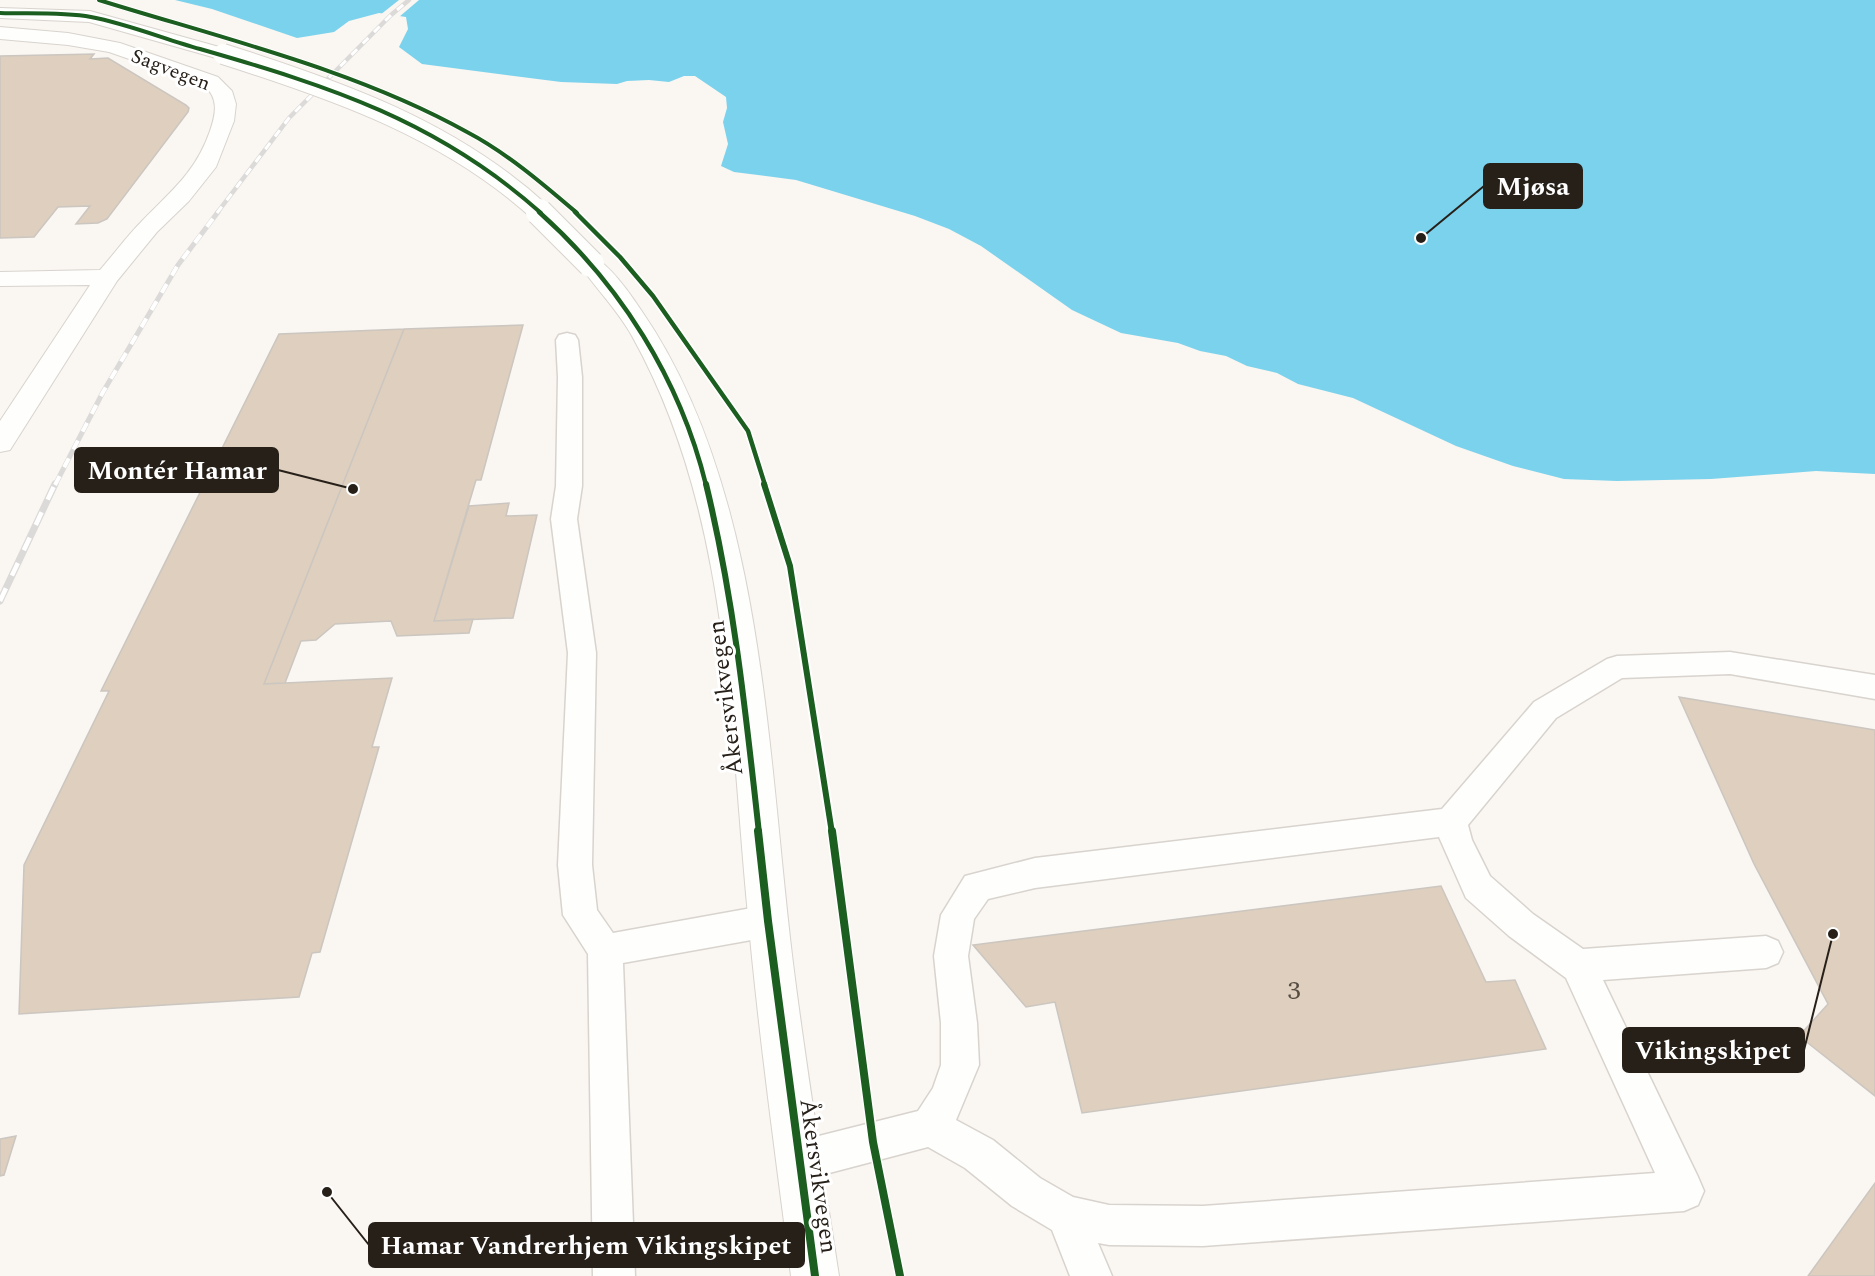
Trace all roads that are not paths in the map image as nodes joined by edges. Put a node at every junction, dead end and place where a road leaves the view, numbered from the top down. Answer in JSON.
{"nodes":[{"id":1,"x":51,"y":0,"type":"edge"},
{"id":2,"x":8,"y":13,"type":"edge"},
{"id":3,"x":90,"y":17,"type":"junction"},
{"id":4,"x":0,"y":31,"type":"edge"},
{"id":5,"x":107,"y":277,"type":"junction"},
{"id":6,"x":0,"y":279,"type":"edge"},
{"id":7,"x":567,"y":340,"type":"dead end"},
{"id":8,"x":0,"y":443,"type":"edge"},
{"id":9,"x":1875,"y":687,"type":"edge"},
{"id":10,"x":1451,"y":822,"type":"junction"},
{"id":11,"x":768,"y":921,"type":"junction"},
{"id":12,"x":605,"y":950,"type":"junction"},
{"id":13,"x":1766,"y":952,"type":"dead end"},
{"id":14,"x":1578,"y":966,"type":"junction"},
{"id":15,"x":930,"y":1127,"type":"junction"},
{"id":16,"x":799,"y":1161,"type":"junction"},
{"id":17,"x":1066,"y":1216,"type":"junction"},
{"id":18,"x":614,"y":1276,"type":"edge"},
{"id":19,"x":815,"y":1276,"type":"edge"},
{"id":20,"x":1091,"y":1276,"type":"edge"}],
"edges":[{"from":1,"to":3,"type":"street","name":"Åkersvikvegen"},
{"from":2,"to":3,"type":"street","name":"Åkersvikvegen"},
{"from":2,"to":4,"type":"street","name":"Sagvegen"},
{"from":3,"to":11,"type":"street","name":"Åkersvikvegen","bridge":true},
{"from":4,"to":5,"type":"street","name":"Sagvegen"},
{"from":5,"to":6,"type":"street"},
{"from":5,"to":8,"type":"street","name":"Sagvegen"},
{"from":7,"to":12,"type":"lane"},
{"from":9,"to":10,"type":"lane"},
{"from":10,"to":14,"type":"lane"},
{"from":10,"to":15,"type":"lane"},
{"from":11,"to":12,"type":"lane"},
{"from":11,"to":16,"type":"street","name":"Åkersvikvegen"},
{"from":12,"to":18,"type":"lane"},
{"from":13,"to":14,"type":"lane"},
{"from":14,"to":17,"type":"lane"},
{"from":15,"to":16,"type":"lane"},
{"from":15,"to":17,"type":"lane"},
{"from":16,"to":19,"type":"street","name":"Åkersvikvegen"},
{"from":17,"to":20,"type":"lane"}]}
